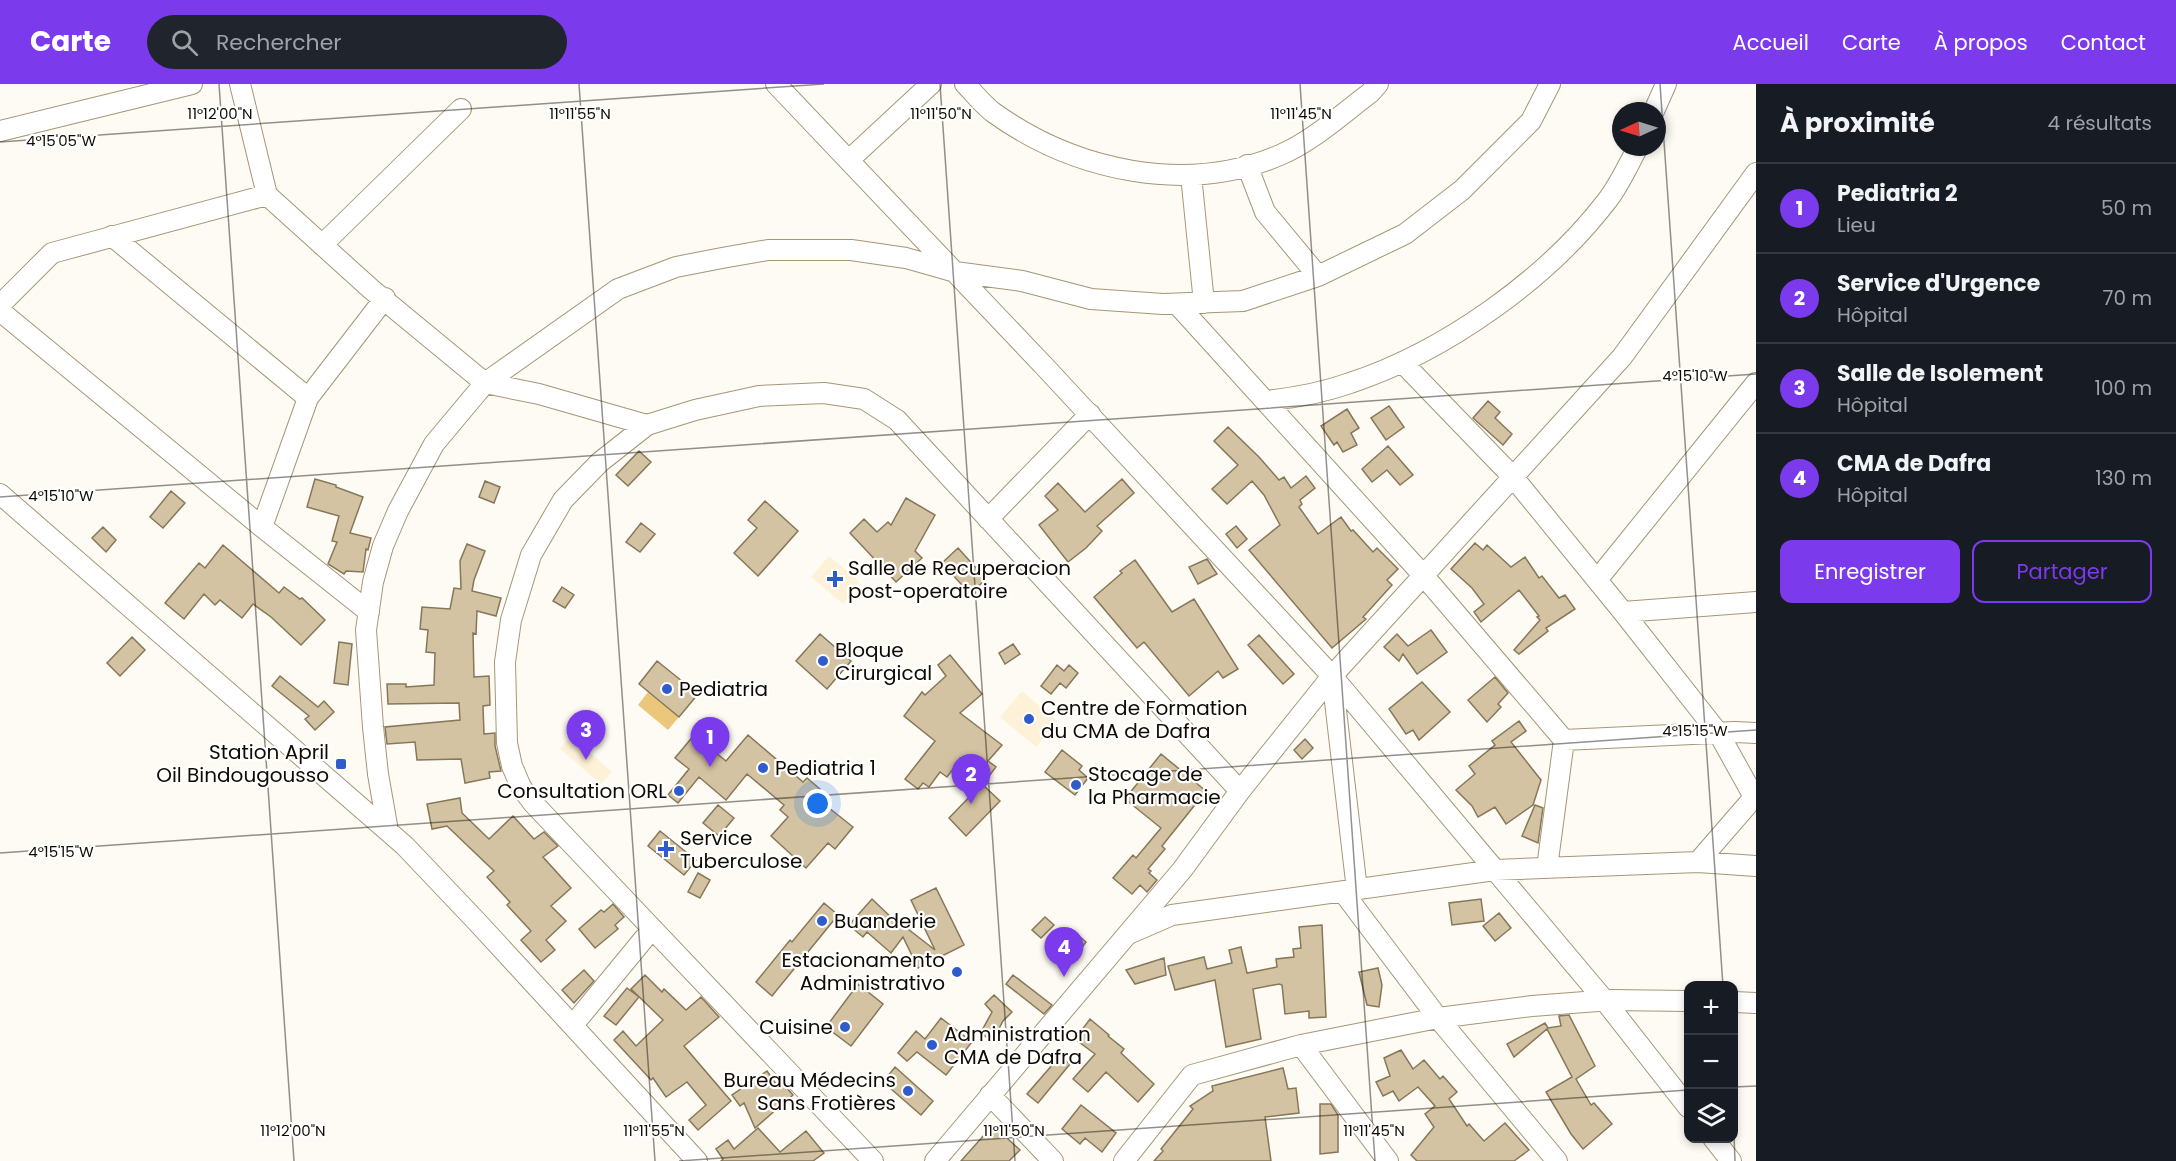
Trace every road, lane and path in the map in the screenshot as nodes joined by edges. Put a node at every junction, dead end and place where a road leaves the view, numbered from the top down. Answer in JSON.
{"nodes":[{"id":1,"x":192,"y":84,"type":"edge"},
{"id":2,"x":240,"y":84,"type":"edge"},
{"id":3,"x":776,"y":84,"type":"edge"},
{"id":4,"x":930,"y":84,"type":"edge"},
{"id":5,"x":964,"y":84,"type":"edge"},
{"id":6,"x":1378,"y":84,"type":"edge"},
{"id":7,"x":1550,"y":84,"type":"edge"},
{"id":8,"x":1666,"y":84,"type":"edge"},
{"id":9,"x":1658,"y":102,"type":"edge"},
{"id":10,"x":460,"y":109,"type":"dead end"},
{"id":11,"x":0,"y":131,"type":"edge"},
{"id":12,"x":1633,"y":156,"type":"edge"},
{"id":13,"x":849,"y":160,"type":"junction"},
{"id":14,"x":1247,"y":165,"type":"junction"},
{"id":15,"x":1756,"y":173,"type":"edge"},
{"id":16,"x":1191,"y":175,"type":"junction"},
{"id":17,"x":267,"y":195,"type":"junction"},
{"id":18,"x":112,"y":236,"type":"junction"},
{"id":19,"x":322,"y":245,"type":"junction"},
{"id":20,"x":955,"y":272,"type":"junction"},
{"id":21,"x":1318,"y":276,"type":"junction"},
{"id":22,"x":384,"y":298,"type":"junction"},
{"id":23,"x":1204,"y":303,"type":"junction"},
{"id":24,"x":1177,"y":304,"type":"junction"},
{"id":25,"x":0,"y":305,"type":"edge"},
{"id":26,"x":0,"y":311,"type":"edge"},
{"id":27,"x":1402,"y":362,"type":"junction"},
{"id":28,"x":485,"y":383,"type":"junction"},
{"id":29,"x":1756,"y":383,"type":"edge"},
{"id":30,"x":308,"y":398,"type":"junction"},
{"id":31,"x":1265,"y":401,"type":"junction"},
{"id":32,"x":1090,"y":414,"type":"junction"},
{"id":33,"x":647,"y":425,"type":"junction"},
{"id":34,"x":1513,"y":477,"type":"junction"},
{"id":35,"x":0,"y":494,"type":"edge"},
{"id":36,"x":988,"y":519,"type":"junction"},
{"id":37,"x":261,"y":527,"type":"junction"},
{"id":38,"x":1423,"y":575,"type":"junction"},
{"id":39,"x":1597,"y":580,"type":"junction"},
{"id":40,"x":1753,"y":599,"type":"edge"},
{"id":41,"x":369,"y":612,"type":"junction"},
{"id":42,"x":1623,"y":612,"type":"junction"},
{"id":43,"x":1332,"y":676,"type":"junction"},
{"id":44,"x":1756,"y":733,"type":"edge"},
{"id":45,"x":1719,"y":734,"type":"junction"},
{"id":46,"x":1564,"y":740,"type":"junction"},
{"id":47,"x":1240,"y":791,"type":"junction"},
{"id":48,"x":1755,"y":796,"type":"edge"},
{"id":49,"x":388,"y":831,"type":"junction"},
{"id":50,"x":1698,"y":862,"type":"junction"},
{"id":51,"x":1756,"y":866,"type":"edge"},
{"id":52,"x":1547,"y":868,"type":"junction"},
{"id":53,"x":1495,"y":870,"type":"junction"},
{"id":54,"x":1350,"y":891,"type":"junction"},
{"id":55,"x":652,"y":929,"type":"junction"},
{"id":56,"x":1128,"y":934,"type":"junction"},
{"id":57,"x":1605,"y":1001,"type":"junction"},
{"id":58,"x":1684,"y":1001,"type":"edge"},
{"id":59,"x":1438,"y":1018,"type":"junction"},
{"id":60,"x":573,"y":1025,"type":"junction"},
{"id":61,"x":1301,"y":1046,"type":"junction"},
{"id":62,"x":990,"y":1095,"type":"junction"},
{"id":63,"x":1684,"y":1101,"type":"edge"},
{"id":64,"x":1717,"y":1143,"type":"edge"},
{"id":65,"x":697,"y":1161,"type":"edge"},
{"id":66,"x":873,"y":1161,"type":"edge"},
{"id":67,"x":935,"y":1161,"type":"edge"},
{"id":68,"x":1053,"y":1161,"type":"edge"},
{"id":69,"x":1124,"y":1161,"type":"edge"},
{"id":70,"x":1388,"y":1161,"type":"edge"},
{"id":71,"x":1557,"y":1161,"type":"edge"},
{"id":72,"x":1731,"y":1161,"type":"edge"}],
"edges":[{"from":1,"to":11,"type":"street"},
{"from":2,"to":17,"type":"street"},
{"from":3,"to":13,"type":"street"},
{"from":4,"to":13,"type":"street"},
{"from":5,"to":16,"type":"street"},
{"from":6,"to":14,"type":"street"},
{"from":7,"to":21,"type":"street"},
{"from":8,"to":9,"type":"street"},
{"from":10,"to":19,"type":"street"},
{"from":12,"to":27,"type":"street"},
{"from":13,"to":20,"type":"street"},
{"from":14,"to":16,"type":"street"},
{"from":14,"to":21,"type":"street"},
{"from":15,"to":34,"type":"street"},
{"from":16,"to":23,"type":"street"},
{"from":17,"to":18,"type":"street"},
{"from":17,"to":19,"type":"street"},
{"from":18,"to":25,"type":"street"},
{"from":18,"to":30,"type":"street"},
{"from":19,"to":22,"type":"street"},
{"from":20,"to":24,"type":"street"},
{"from":20,"to":28,"type":"street"},
{"from":20,"to":32,"type":"street"},
{"from":21,"to":23,"type":"street"},
{"from":22,"to":28,"type":"street"},
{"from":22,"to":30,"type":"street"},
{"from":23,"to":24,"type":"street"},
{"from":24,"to":31,"type":"street"},
{"from":26,"to":37,"type":"street"},
{"from":27,"to":31,"type":"street"},
{"from":27,"to":34,"type":"street"},
{"from":28,"to":33,"type":"street"},
{"from":28,"to":41,"type":"street"},
{"from":29,"to":39,"type":"street"},
{"from":30,"to":37,"type":"street"},
{"from":31,"to":38,"type":"street"},
{"from":32,"to":36,"type":"street"},
{"from":32,"to":43,"type":"street"},
{"from":33,"to":36,"type":"street"},
{"from":33,"to":55,"type":"street"},
{"from":34,"to":38,"type":"street"},
{"from":34,"to":39,"type":"street"},
{"from":35,"to":49,"type":"street"},
{"from":36,"to":47,"type":"street"},
{"from":37,"to":41,"type":"street"},
{"from":38,"to":43,"type":"street"},
{"from":38,"to":46,"type":"street"},
{"from":39,"to":42,"type":"street"},
{"from":40,"to":42,"type":"street"},
{"from":41,"to":49,"type":"street"},
{"from":42,"to":45,"type":"street"},
{"from":43,"to":47,"type":"street"},
{"from":43,"to":53,"type":"street"},
{"from":43,"to":54,"type":"street"},
{"from":44,"to":45,"type":"street"},
{"from":45,"to":46,"type":"street"},
{"from":45,"to":48,"type":"street"},
{"from":46,"to":52,"type":"street"},
{"from":47,"to":56,"type":"street"},
{"from":48,"to":50,"type":"street"},
{"from":49,"to":60,"type":"street"},
{"from":50,"to":51,"type":"street"},
{"from":50,"to":52,"type":"street"},
{"from":52,"to":53,"type":"street"},
{"from":53,"to":54,"type":"street"},
{"from":53,"to":57,"type":"street"},
{"from":54,"to":56,"type":"street"},
{"from":54,"to":59,"type":"street"},
{"from":55,"to":60,"type":"street"},
{"from":55,"to":66,"type":"street"},
{"from":56,"to":62,"type":"street"},
{"from":57,"to":58,"type":"street"},
{"from":57,"to":59,"type":"street"},
{"from":57,"to":63,"type":"street"},
{"from":59,"to":61,"type":"street"},
{"from":59,"to":71,"type":"street"},
{"from":60,"to":65,"type":"street"},
{"from":61,"to":69,"type":"street"},
{"from":61,"to":70,"type":"street"},
{"from":62,"to":67,"type":"street"},
{"from":62,"to":68,"type":"street"},
{"from":64,"to":72,"type":"street"}]}
